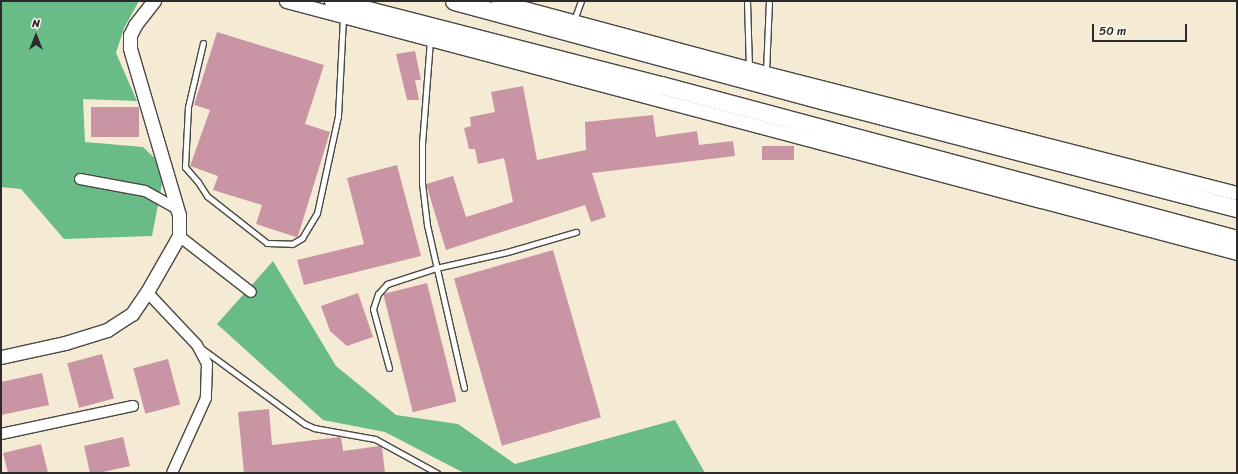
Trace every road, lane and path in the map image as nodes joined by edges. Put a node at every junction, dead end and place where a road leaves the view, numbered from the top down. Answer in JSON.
{"nodes":[{"id":1,"x":154,"y":1,"type":"edge"},
{"id":2,"x":286,"y":1,"type":"edge"},
{"id":3,"x":333,"y":1,"type":"edge"},
{"id":4,"x":454,"y":1,"type":"edge"},
{"id":5,"x":498,"y":1,"type":"edge"},
{"id":6,"x":581,"y":1,"type":"edge"},
{"id":7,"x":746,"y":1,"type":"edge"},
{"id":8,"x":769,"y":1,"type":"edge"},
{"id":9,"x":343,"y":16,"type":"junction"},
{"id":10,"x":574,"y":21,"type":"junction"},
{"id":11,"x":430,"y":39,"type":"junction"},
{"id":12,"x":203,"y":43,"type":"dead end"},
{"id":13,"x":749,"y":68,"type":"junction"},
{"id":14,"x":766,"y":72,"type":"junction"},
{"id":15,"x":80,"y":179,"type":"dead end"},
{"id":16,"x":1237,"y":193,"type":"edge"},
{"id":17,"x":1237,"y":208,"type":"edge"},
{"id":18,"x":177,"y":209,"type":"junction"},
{"id":19,"x":576,"y":232,"type":"dead end"},
{"id":20,"x":179,"y":236,"type":"junction"},
{"id":21,"x":1237,"y":239,"type":"edge"},
{"id":22,"x":1237,"y":253,"type":"edge"},
{"id":23,"x":436,"y":268,"type":"junction"},
{"id":24,"x":147,"y":292,"type":"junction"},
{"id":25,"x":251,"y":292,"type":"dead end"},
{"id":26,"x":197,"y":345,"type":"junction"},
{"id":27,"x":1,"y":357,"type":"edge"},
{"id":28,"x":389,"y":368,"type":"dead end"},
{"id":29,"x":464,"y":388,"type":"dead end"},
{"id":30,"x":134,"y":406,"type":"dead end"},
{"id":31,"x":1,"y":434,"type":"edge"},
{"id":32,"x":172,"y":473,"type":"edge"},
{"id":33,"x":438,"y":473,"type":"edge"}],
"edges":[{"from":1,"to":18,"type":"street"},
{"from":2,"to":9,"type":"street"},
{"from":3,"to":21,"type":"highway"},
{"from":4,"to":17,"type":"highway"},
{"from":5,"to":10,"type":"street"},
{"from":6,"to":10,"type":"lane"},
{"from":7,"to":13,"type":"lane"},
{"from":8,"to":14,"type":"lane"},
{"from":9,"to":11,"type":"street"},
{"from":9,"to":12,"type":"lane"},
{"from":10,"to":13,"type":"street"},
{"from":11,"to":22,"type":"street"},
{"from":11,"to":23,"type":"lane"},
{"from":13,"to":14,"type":"street"},
{"from":14,"to":16,"type":"street"},
{"from":15,"to":18,"type":"street"},
{"from":18,"to":20,"type":"street"},
{"from":19,"to":23,"type":"lane"},
{"from":20,"to":24,"type":"street"},
{"from":20,"to":25,"type":"street"},
{"from":23,"to":28,"type":"lane"},
{"from":23,"to":29,"type":"lane"},
{"from":24,"to":26,"type":"street"},
{"from":24,"to":27,"type":"street"},
{"from":26,"to":32,"type":"street"},
{"from":26,"to":33,"type":"lane"},
{"from":30,"to":31,"type":"street"}]}
